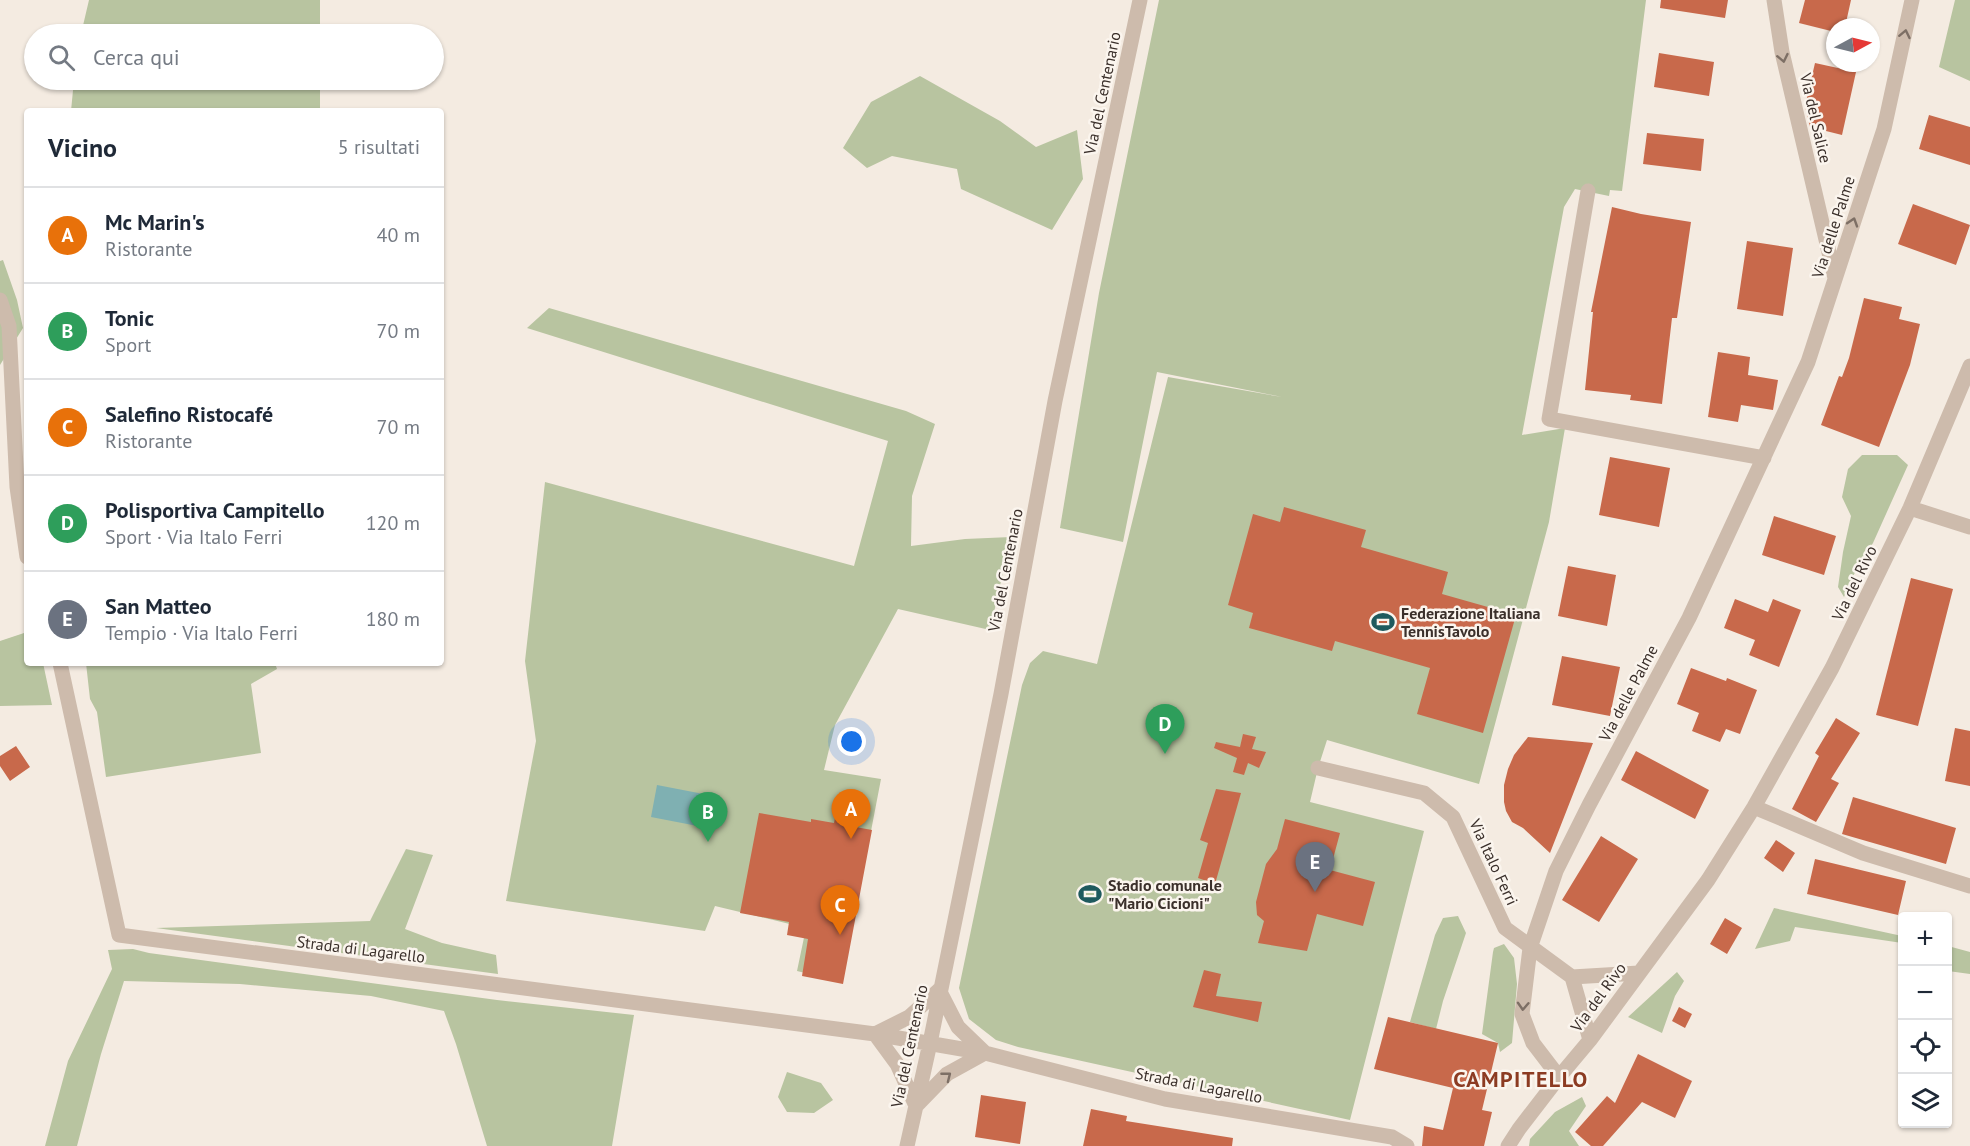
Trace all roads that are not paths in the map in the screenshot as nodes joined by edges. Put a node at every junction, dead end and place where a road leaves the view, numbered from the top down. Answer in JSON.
{"nodes":[{"id":1,"x":1140,"y":0,"type":"edge"},
{"id":2,"x":1774,"y":0,"type":"edge"},
{"id":3,"x":1912,"y":0,"type":"edge"},
{"id":4,"x":1588,"y":191,"type":"dead end"},
{"id":5,"x":1835,"y":278,"type":"junction"},
{"id":6,"x":0,"y":300,"type":"edge"},
{"id":7,"x":5,"y":346,"type":"edge"},
{"id":8,"x":1970,"y":366,"type":"edge"},
{"id":9,"x":1764,"y":458,"type":"junction"},
{"id":10,"x":1910,"y":508,"type":"junction"},
{"id":11,"x":1970,"y":527,"type":"edge"},
{"id":12,"x":24,"y":535,"type":"edge"},
{"id":13,"x":61,"y":666,"type":"edge"},
{"id":14,"x":1318,"y":768,"type":"dead end"},
{"id":15,"x":1754,"y":807,"type":"junction"},
{"id":16,"x":1970,"y":886,"type":"edge"},
{"id":17,"x":1530,"y":948,"type":"junction"},
{"id":18,"x":1639,"y":973,"type":"junction"},
{"id":19,"x":1572,"y":977,"type":"junction"},
{"id":20,"x":939,"y":990,"type":"junction"},
{"id":21,"x":875,"y":1034,"type":"junction"},
{"id":22,"x":1590,"y":1040,"type":"junction"},
{"id":23,"x":930,"y":1043,"type":"junction"},
{"id":24,"x":985,"y":1053,"type":"junction"},
{"id":25,"x":1559,"y":1077,"type":"junction"},
{"id":26,"x":916,"y":1106,"type":"junction"},
{"id":27,"x":907,"y":1146,"type":"edge"},
{"id":28,"x":1407,"y":1146,"type":"edge"},
{"id":29,"x":1508,"y":1146,"type":"edge"}],
"edges":[{"from":1,"to":20,"type":"street","name":"Via del Centenario"},
{"from":2,"to":5,"type":"street","name":"Via del Salice","one_way":true},
{"from":5,"to":3,"type":"street","name":"Via delle Palme","one_way":true},
{"from":4,"to":9,"type":"street"},
{"from":5,"to":9,"type":"street","name":"Via delle Palme"},
{"from":6,"to":7,"type":"street"},
{"from":7,"to":12,"type":"street"},
{"from":8,"to":10,"type":"street","name":"Via del Rivo"},
{"from":9,"to":17,"type":"street","name":"Via delle Palme"},
{"from":10,"to":11,"type":"street"},
{"from":10,"to":15,"type":"street","name":"Via del Rivo"},
{"from":13,"to":21,"type":"street","name":"Strada di Lagarello"},
{"from":14,"to":17,"type":"street","name":"Via Italo Ferri"},
{"from":15,"to":16,"type":"street"},
{"from":15,"to":18,"type":"street","name":"Via del Rivo"},
{"from":17,"to":19,"type":"street"},
{"from":17,"to":25,"type":"street","name":"Via delle Palme","one_way":true},
{"from":18,"to":19,"type":"street"},
{"from":18,"to":22,"type":"street","name":"Via del Rivo"},
{"from":19,"to":22,"type":"street"},
{"from":20,"to":21,"type":"street"},
{"from":20,"to":23,"type":"street","name":"Via del Centenario"},
{"from":20,"to":24,"type":"street","name":"Strada di Lagarello"},
{"from":21,"to":23,"type":"street","name":"Strada di Lagarello"},
{"from":21,"to":26,"type":"street"},
{"from":22,"to":25,"type":"street","name":"Via del Rivo"},
{"from":23,"to":24,"type":"street","name":"Strada di Lagarello"},
{"from":23,"to":26,"type":"street","name":"Via del Centenario"},
{"from":26,"to":24,"type":"street","one_way":true},
{"from":24,"to":28,"type":"street","name":"Strada di Lagarello"},
{"from":25,"to":29,"type":"street","name":"Via del Rivo"},
{"from":26,"to":27,"type":"street","name":"Via del Centenario"}]}
